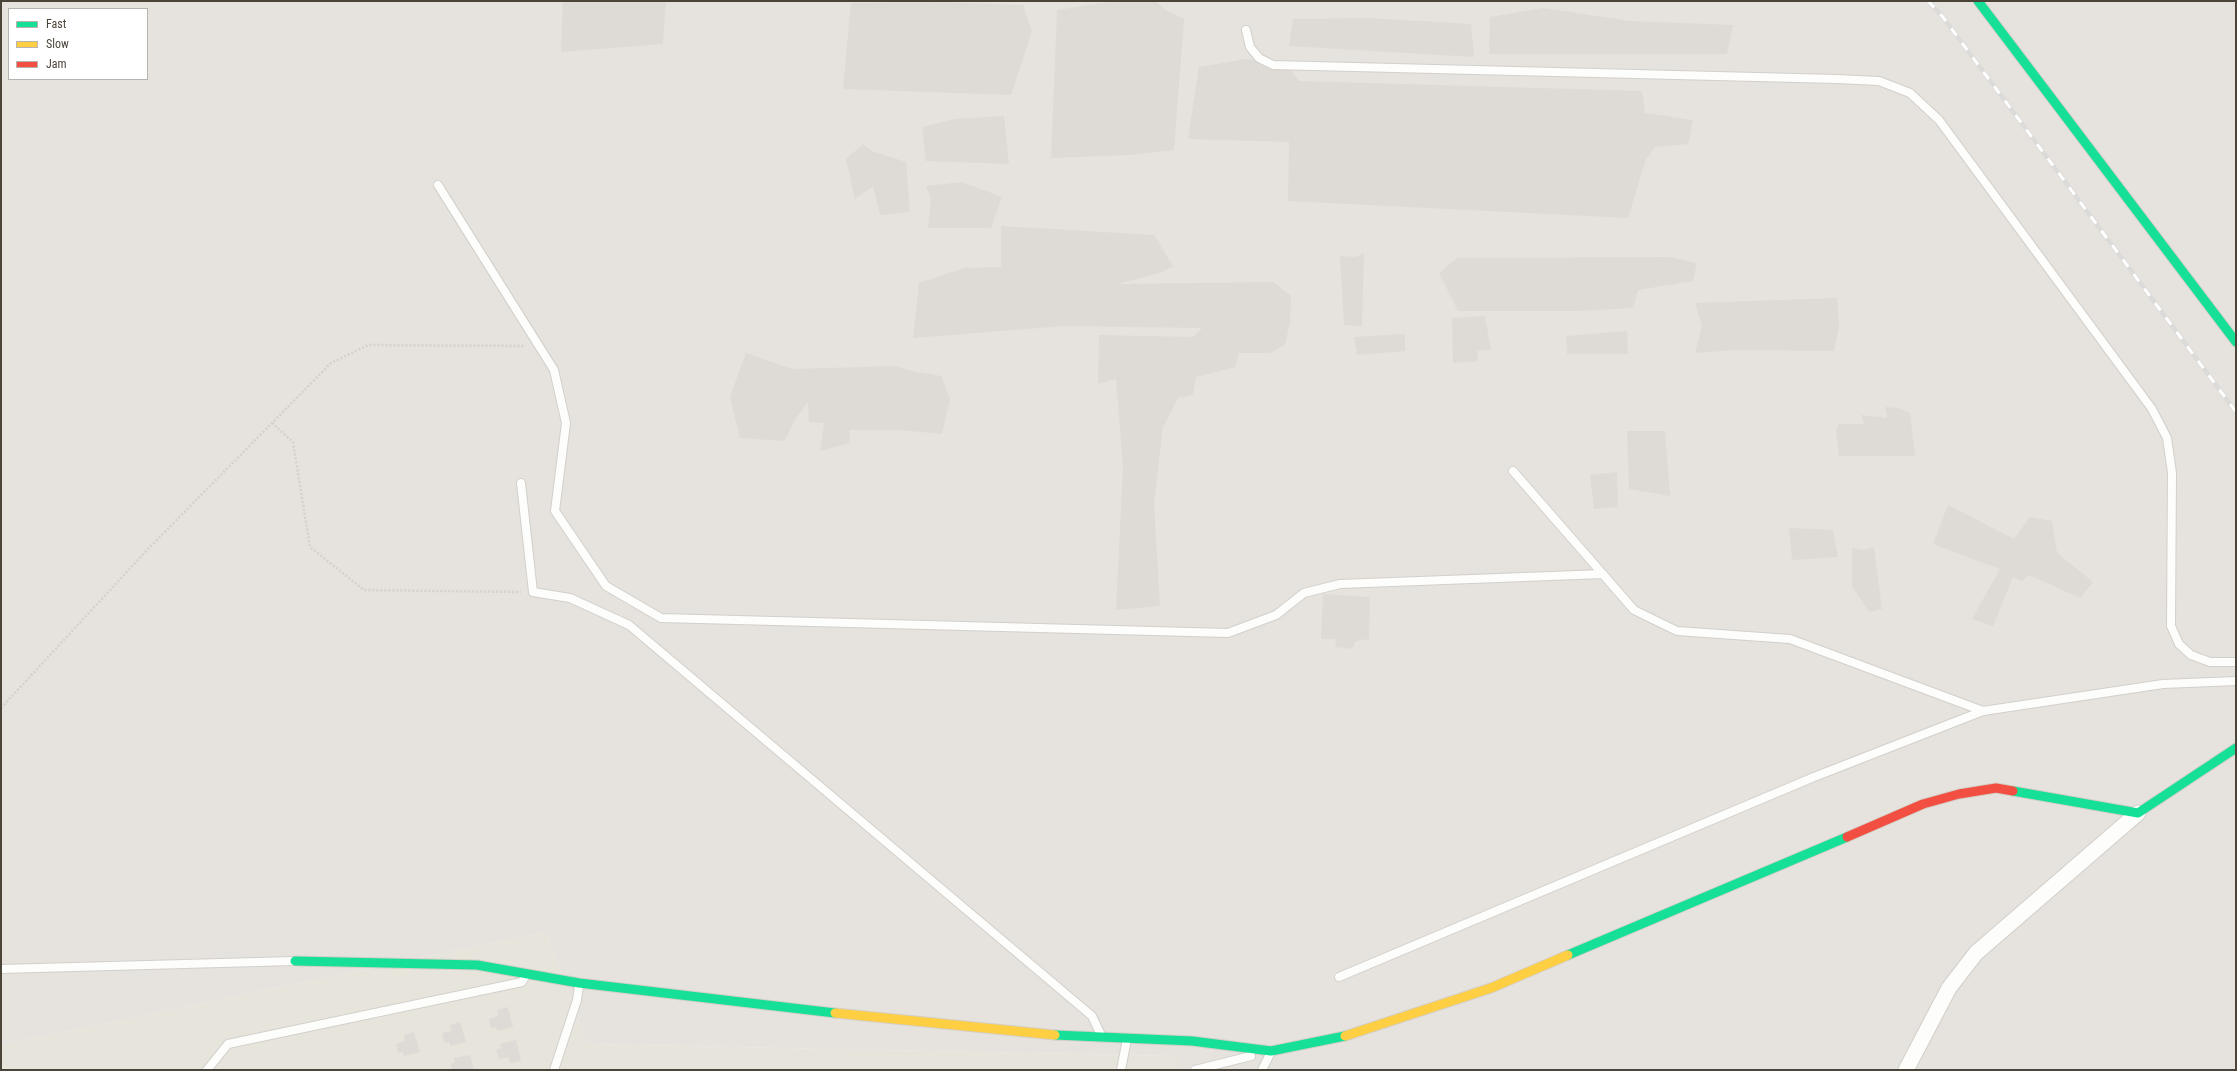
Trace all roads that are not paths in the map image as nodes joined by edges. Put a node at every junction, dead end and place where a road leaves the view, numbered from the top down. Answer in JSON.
{"nodes":[{"id":1,"x":1978,"y":1,"type":"edge"},
{"id":2,"x":1246,"y":30,"type":"dead end"},
{"id":3,"x":438,"y":185,"type":"dead end"},
{"id":4,"x":2236,"y":342,"type":"edge"},
{"id":5,"x":1513,"y":472,"type":"dead end"},
{"id":6,"x":521,"y":483,"type":"dead end"},
{"id":7,"x":1603,"y":574,"type":"junction"},
{"id":8,"x":2236,"y":662,"type":"edge"},
{"id":9,"x":2236,"y":681,"type":"edge"},
{"id":10,"x":1983,"y":711,"type":"junction"},
{"id":11,"x":2236,"y":748,"type":"edge"},
{"id":12,"x":2138,"y":813,"type":"junction"},
{"id":13,"x":295,"y":960,"type":"joint"},
{"id":14,"x":1,"y":969,"type":"edge"},
{"id":15,"x":528,"y":974,"type":"junction"},
{"id":16,"x":1339,"y":977,"type":"dead end"},
{"id":17,"x":579,"y":983,"type":"junction"},
{"id":18,"x":1102,"y":1037,"type":"junction"},
{"id":19,"x":1127,"y":1038,"type":"junction"},
{"id":20,"x":1271,"y":1051,"type":"junction"},
{"id":21,"x":207,"y":1070,"type":"edge"},
{"id":22,"x":554,"y":1070,"type":"edge"},
{"id":23,"x":1121,"y":1070,"type":"edge"},
{"id":24,"x":1194,"y":1070,"type":"edge"},
{"id":25,"x":1262,"y":1070,"type":"edge"},
{"id":26,"x":1906,"y":1070,"type":"edge"}],
"edges":[{"from":1,"to":4,"type":"street"},
{"from":2,"to":8,"type":"lane"},
{"from":3,"to":7,"type":"lane"},
{"from":5,"to":7,"type":"lane"},
{"from":6,"to":18,"type":"lane"},
{"from":7,"to":10,"type":"lane"},
{"from":9,"to":10,"type":"lane"},
{"from":10,"to":16,"type":"lane"},
{"from":11,"to":12,"type":"street"},
{"from":12,"to":20,"type":"street"},
{"from":12,"to":26,"type":"street"},
{"from":13,"to":14,"type":"lane"},
{"from":13,"to":15,"type":"street"},
{"from":15,"to":17,"type":"street"},
{"from":15,"to":21,"type":"lane"},
{"from":17,"to":18,"type":"street"},
{"from":17,"to":22,"type":"lane"},
{"from":18,"to":19,"type":"street"},
{"from":19,"to":20,"type":"street"},
{"from":19,"to":23,"type":"lane"},
{"from":20,"to":24,"type":"lane"},
{"from":20,"to":25,"type":"lane"}]}
